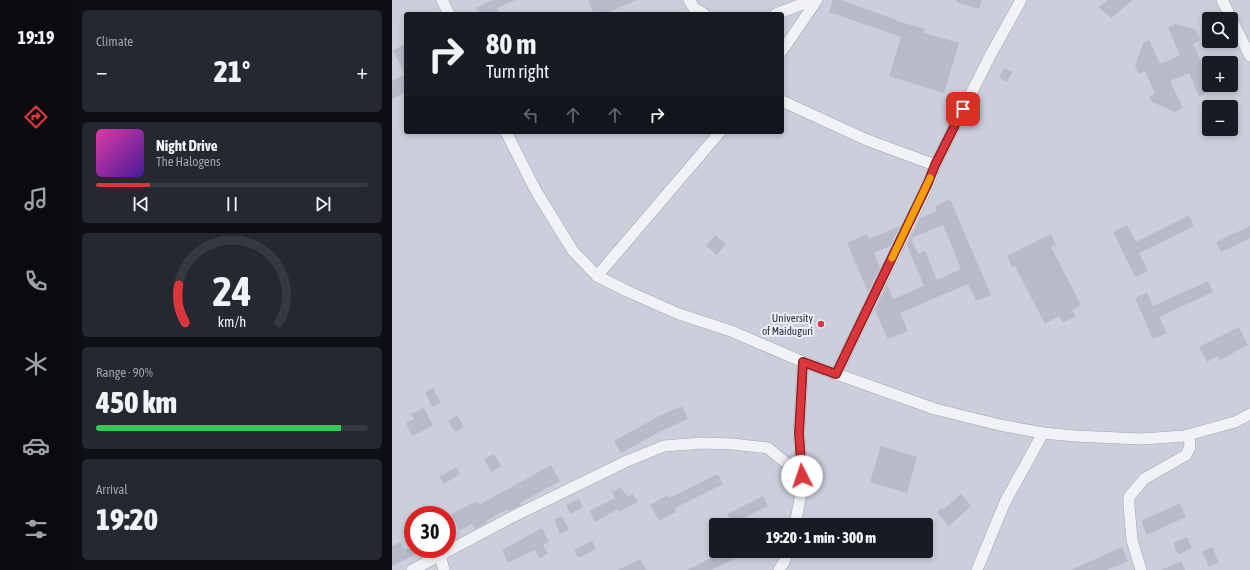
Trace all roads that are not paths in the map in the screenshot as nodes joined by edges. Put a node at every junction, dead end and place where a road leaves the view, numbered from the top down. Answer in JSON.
{"nodes":[{"id":1,"x":442,"y":0,"type":"edge"},
{"id":2,"x":812,"y":0,"type":"edge"},
{"id":3,"x":817,"y":0,"type":"edge"},
{"id":4,"x":1020,"y":0,"type":"edge"},
{"id":5,"x":1222,"y":0,"type":"edge"},
{"id":6,"x":448,"y":12,"type":"edge"},
{"id":7,"x":781,"y":12,"type":"edge"},
{"id":8,"x":784,"y":48,"type":"edge"},
{"id":9,"x":1249,"y":51,"type":"edge"},
{"id":10,"x":784,"y":102,"type":"edge"},
{"id":11,"x":507,"y":134,"type":"edge"},
{"id":12,"x":718,"y":134,"type":"edge"},
{"id":13,"x":935,"y":165,"type":"junction"},
{"id":14,"x":597,"y":276,"type":"junction"},
{"id":15,"x":803,"y":362,"type":"junction"},
{"id":16,"x":836,"y":374,"type":"junction"},
{"id":17,"x":1250,"y":414,"type":"edge"},
{"id":18,"x":1044,"y":433,"type":"junction"},
{"id":19,"x":1189,"y":435,"type":"junction"},
{"id":20,"x":802,"y":476,"type":"junction"},
{"id":21,"x":796,"y":518,"type":"edge"},
{"id":22,"x":456,"y":547,"type":"edge"},
{"id":23,"x":434,"y":558,"type":"edge"},
{"id":24,"x":441,"y":558,"type":"edge"},
{"id":25,"x":786,"y":558,"type":"edge"},
{"id":26,"x":412,"y":570,"type":"edge"},
{"id":27,"x":444,"y":570,"type":"edge"},
{"id":28,"x":779,"y":570,"type":"edge"},
{"id":29,"x":977,"y":570,"type":"edge"},
{"id":30,"x":1141,"y":570,"type":"edge"}],
"edges":[{"from":1,"to":6,"type":"street"},
{"from":2,"to":7,"type":"street"},
{"from":3,"to":8,"type":"street"},
{"from":4,"to":13,"type":"street"},
{"from":5,"to":9,"type":"street"},
{"from":10,"to":13,"type":"street"},
{"from":11,"to":14,"type":"street"},
{"from":12,"to":14,"type":"street"},
{"from":13,"to":16,"type":"street"},
{"from":14,"to":15,"type":"street"},
{"from":15,"to":16,"type":"street"},
{"from":15,"to":20,"type":"street"},
{"from":16,"to":18,"type":"street"},
{"from":17,"to":19,"type":"street"},
{"from":18,"to":19,"type":"street"},
{"from":18,"to":29,"type":"street"},
{"from":19,"to":30,"type":"street"},
{"from":20,"to":21,"type":"street"},
{"from":20,"to":22,"type":"street"},
{"from":23,"to":26,"type":"street"},
{"from":24,"to":27,"type":"street"},
{"from":25,"to":28,"type":"street"}]}
